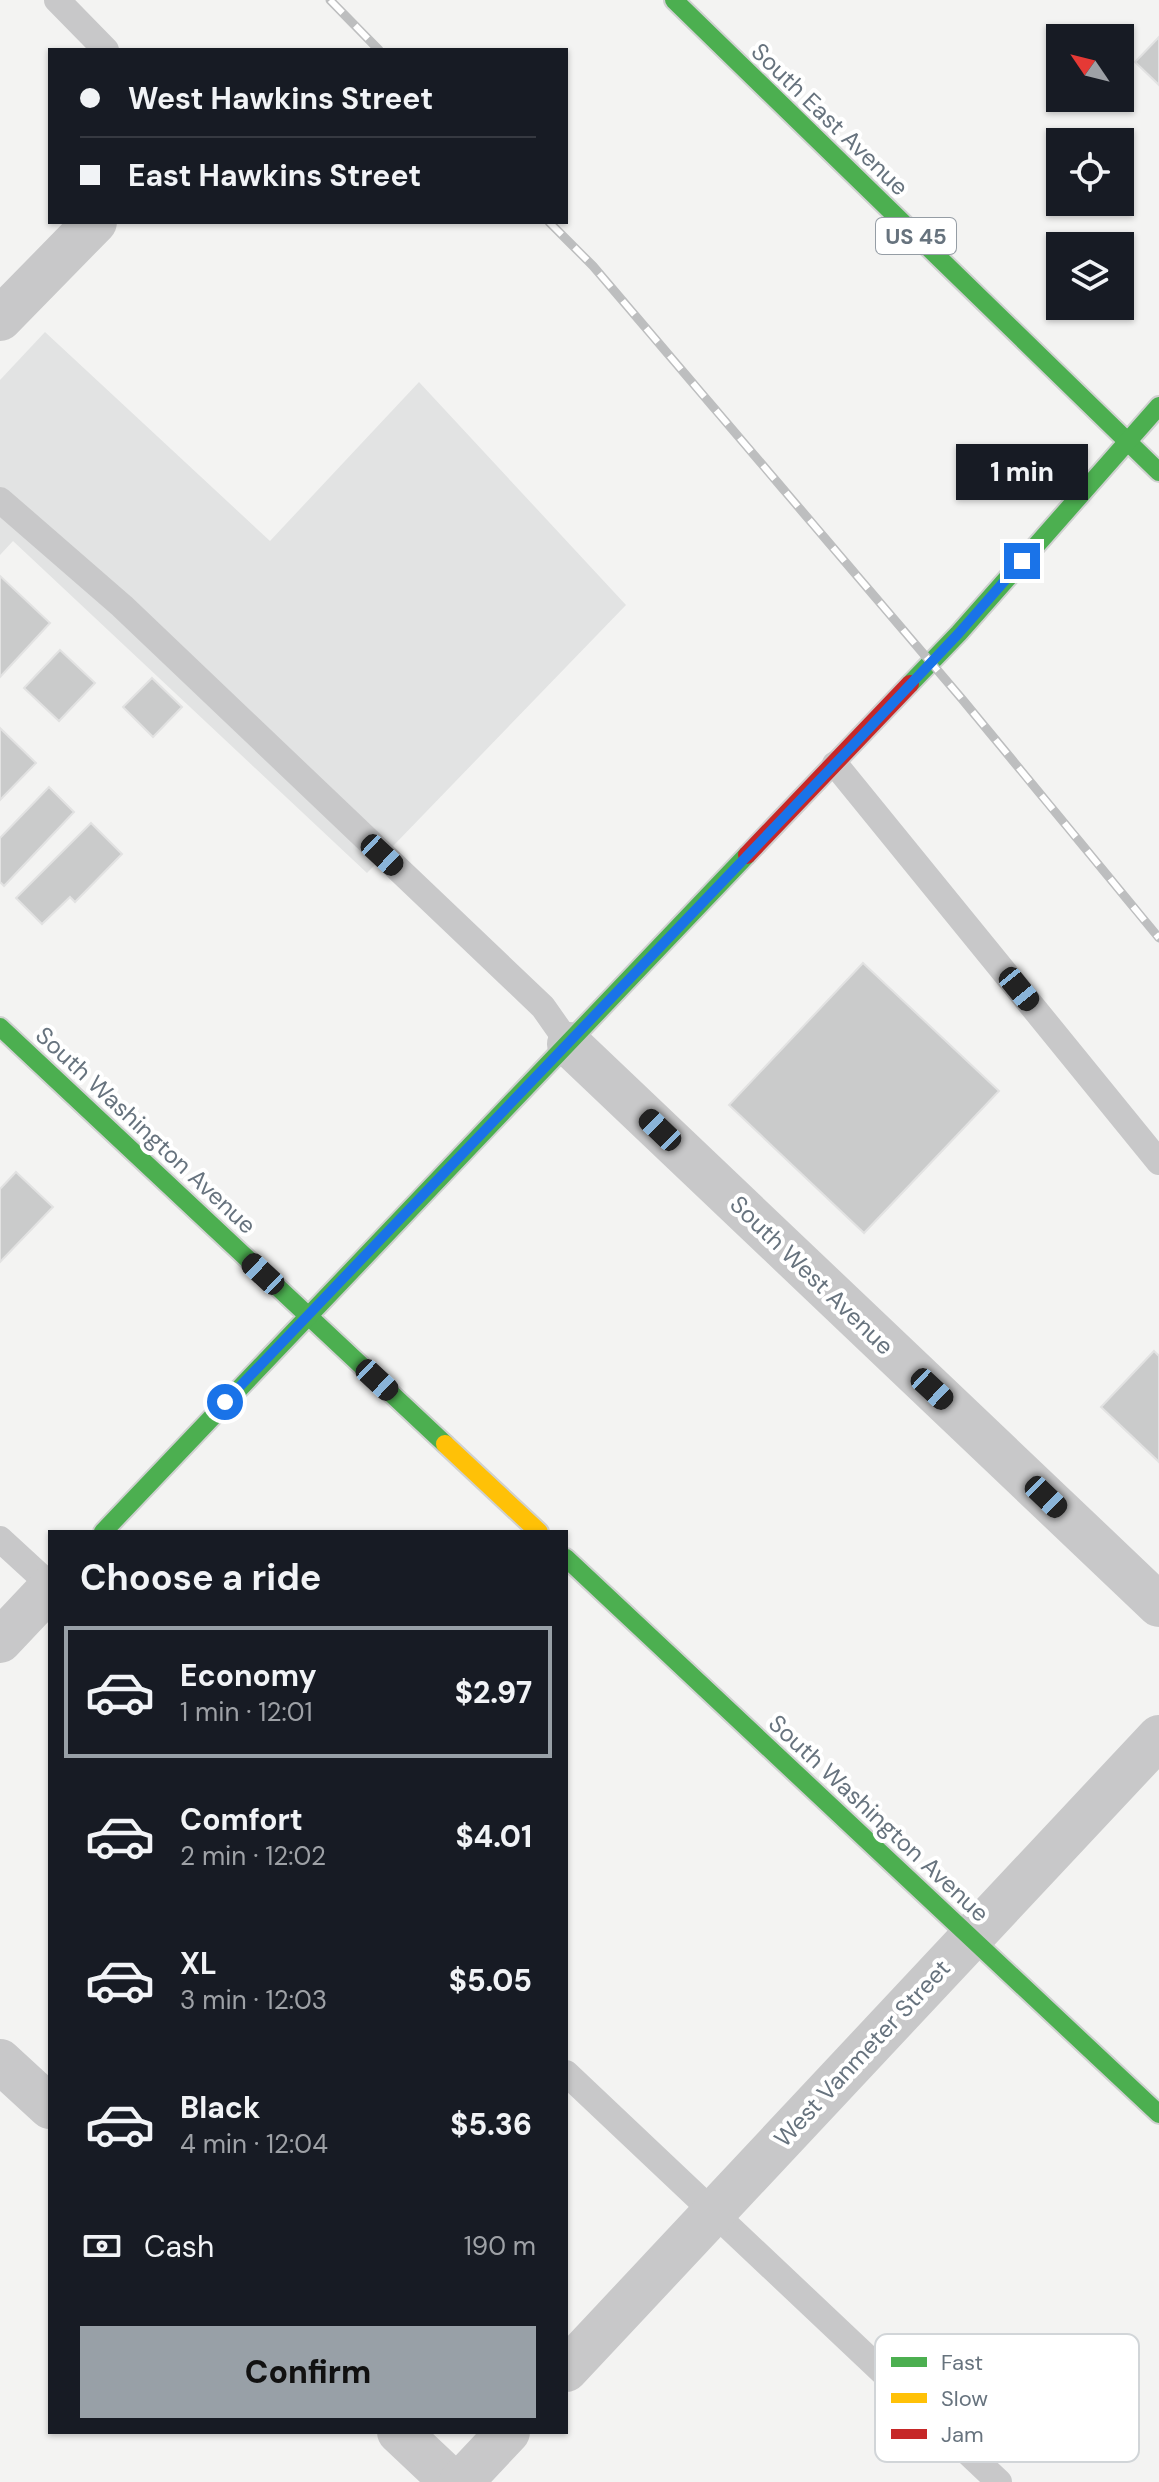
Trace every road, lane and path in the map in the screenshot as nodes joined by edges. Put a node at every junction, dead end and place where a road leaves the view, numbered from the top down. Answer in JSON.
{"nodes":[{"id":1,"x":57,"y":0,"type":"edge"},
{"id":2,"x":674,"y":0,"type":"edge"},
{"id":3,"x":104,"y":48,"type":"edge"},
{"id":4,"x":93,"y":224,"type":"edge"},
{"id":5,"x":0,"y":319,"type":"edge"},
{"id":6,"x":1159,"y":406,"type":"edge"},
{"id":7,"x":1126,"y":441,"type":"junction"},
{"id":8,"x":1159,"y":472,"type":"edge"},
{"id":9,"x":0,"y":500,"type":"edge"},
{"id":10,"x":835,"y":764,"type":"junction"},
{"id":11,"x":0,"y":1027,"type":"edge"},
{"id":12,"x":569,"y":1044,"type":"junction"},
{"id":13,"x":1159,"y":1162,"type":"edge"},
{"id":14,"x":307,"y":1315,"type":"junction"},
{"id":15,"x":105,"y":1530,"type":"edge"},
{"id":16,"x":537,"y":1530,"type":"edge"},
{"id":17,"x":0,"y":1539,"type":"edge"},
{"id":18,"x":568,"y":1560,"type":"edge"},
{"id":19,"x":48,"y":1585,"type":"edge"},
{"id":20,"x":48,"y":1589,"type":"edge"},
{"id":21,"x":1159,"y":1605,"type":"edge"},
{"id":22,"x":0,"y":1641,"type":"edge"},
{"id":23,"x":1159,"y":1737,"type":"edge"},
{"id":24,"x":971,"y":1938,"type":"junction"},
{"id":25,"x":0,"y":2061,"type":"edge"},
{"id":26,"x":568,"y":2075,"type":"edge"},
{"id":27,"x":48,"y":2105,"type":"edge"},
{"id":28,"x":1159,"y":2114,"type":"edge"},
{"id":29,"x":714,"y":2213,"type":"junction"},
{"id":30,"x":875,"y":2365,"type":"edge"},
{"id":31,"x":568,"y":2368,"type":"edge"},
{"id":32,"x":401,"y":2434,"type":"edge"},
{"id":33,"x":506,"y":2434,"type":"edge"},
{"id":34,"x":978,"y":2462,"type":"edge"},
{"id":35,"x":452,"y":2482,"type":"edge"},
{"id":36,"x":461,"y":2482,"type":"edge"},
{"id":37,"x":999,"y":2482,"type":"edge"}],
"edges":[{"from":1,"to":3,"type":"lane"},
{"from":2,"to":7,"type":"main road","name":"South East Avenue","number":"US 45"},
{"from":4,"to":5,"type":"street"},
{"from":6,"to":7,"type":"main road"},
{"from":7,"to":8,"type":"main road","name":"South East Avenue","number":"US 45"},
{"from":7,"to":10,"type":"main road"},
{"from":9,"to":12,"type":"lane"},
{"from":10,"to":12,"type":"main road"},
{"from":10,"to":13,"type":"lane"},
{"from":11,"to":14,"type":"main road","name":"South Washington Avenue"},
{"from":12,"to":14,"type":"main road"},
{"from":12,"to":21,"type":"street","name":"South West Avenue"},
{"from":14,"to":15,"type":"main road"},
{"from":14,"to":16,"type":"main road","name":"South Washington Avenue"},
{"from":17,"to":19,"type":"lane"},
{"from":18,"to":24,"type":"main road","name":"South Washington Avenue"},
{"from":20,"to":22,"type":"street"},
{"from":23,"to":24,"type":"street","name":"West Vanmeter Street"},
{"from":24,"to":28,"type":"main road","name":"South Washington Avenue"},
{"from":24,"to":29,"type":"street","name":"West Vanmeter Street"},
{"from":25,"to":27,"type":"street"},
{"from":26,"to":29,"type":"lane"},
{"from":29,"to":30,"type":"lane"},
{"from":29,"to":31,"type":"street","name":"West Vanmeter Street"},
{"from":32,"to":35,"type":"street"},
{"from":33,"to":36,"type":"street"},
{"from":34,"to":37,"type":"lane"}]}
